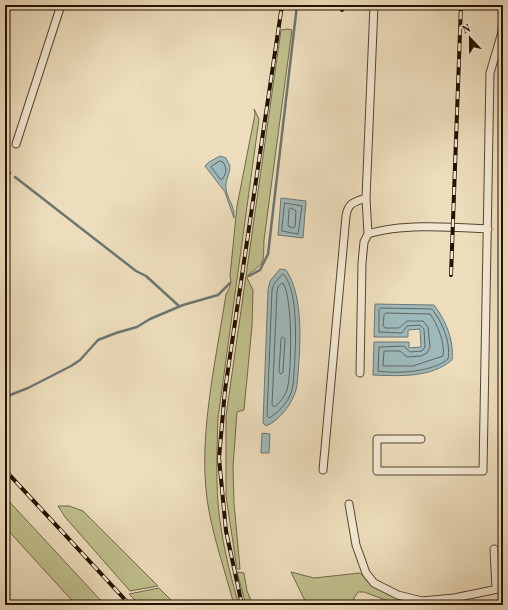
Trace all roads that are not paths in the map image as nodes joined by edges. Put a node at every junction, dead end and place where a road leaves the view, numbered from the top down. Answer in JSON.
{"nodes":[{"id":1,"x":61,"y":5,"type":"edge"},
{"id":2,"x":374,"y":5,"type":"edge"},
{"id":3,"x":503,"y":20,"type":"edge"},
{"id":4,"x":16,"y":144,"type":"dead end"},
{"id":5,"x":366,"y":198,"type":"junction"},
{"id":6,"x":488,"y":228,"type":"junction"},
{"id":7,"x":368,"y":234,"type":"junction"},
{"id":8,"x":360,"y":373,"type":"dead end"},
{"id":9,"x":421,"y":439,"type":"dead end"},
{"id":10,"x":323,"y":470,"type":"dead end"},
{"id":11,"x":349,"y":504,"type":"dead end"},
{"id":12,"x":494,"y":549,"type":"dead end"},
{"id":13,"x":500,"y":589,"type":"edge"}],
"edges":[{"from":1,"to":4,"type":"street"},
{"from":2,"to":5,"type":"street"},
{"from":3,"to":6,"type":"street"},
{"from":5,"to":7,"type":"street"},
{"from":5,"to":10,"type":"street"},
{"from":6,"to":7,"type":"street"},
{"from":6,"to":9,"type":"street"},
{"from":7,"to":8,"type":"street"},
{"from":11,"to":13,"type":"street"},
{"from":12,"to":13,"type":"street"}]}
